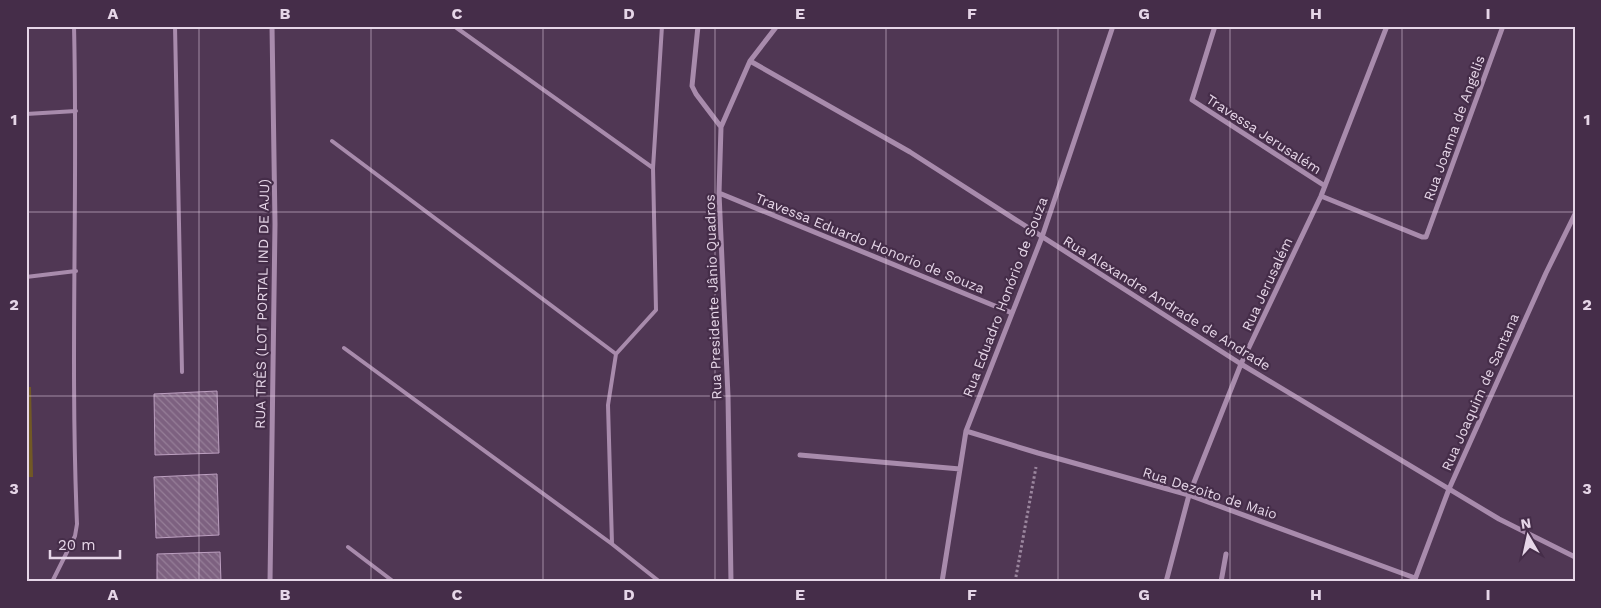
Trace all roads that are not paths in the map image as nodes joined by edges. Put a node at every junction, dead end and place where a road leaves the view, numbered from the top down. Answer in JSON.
{"nodes":[{"id":1,"x":74,"y":26,"type":"edge"},
{"id":2,"x":175,"y":26,"type":"edge"},
{"id":3,"x":272,"y":26,"type":"edge"},
{"id":4,"x":454,"y":26,"type":"edge"},
{"id":5,"x":662,"y":26,"type":"edge"},
{"id":6,"x":698,"y":26,"type":"edge"},
{"id":7,"x":777,"y":26,"type":"edge"},
{"id":8,"x":1113,"y":26,"type":"edge"},
{"id":9,"x":1214,"y":26,"type":"edge"},
{"id":10,"x":1387,"y":26,"type":"edge"},
{"id":11,"x":1503,"y":26,"type":"edge"},
{"id":12,"x":750,"y":62,"type":"junction"},
{"id":13,"x":76,"y":112,"type":"junction"},
{"id":14,"x":26,"y":114,"type":"edge"},
{"id":15,"x":721,"y":127,"type":"junction"},
{"id":16,"x":332,"y":141,"type":"dead end"},
{"id":17,"x":653,"y":168,"type":"junction"},
{"id":18,"x":1325,"y":186,"type":"junction"},
{"id":19,"x":719,"y":193,"type":"junction"},
{"id":20,"x":1321,"y":196,"type":"junction"},
{"id":21,"x":1575,"y":214,"type":"edge"},
{"id":22,"x":1042,"y":237,"type":"junction"},
{"id":23,"x":76,"y":271,"type":"junction"},
{"id":24,"x":26,"y":277,"type":"edge"},
{"id":25,"x":1012,"y":313,"type":"junction"},
{"id":26,"x":344,"y":348,"type":"dead end"},
{"id":27,"x":616,"y":354,"type":"junction"},
{"id":28,"x":1241,"y":364,"type":"junction"},
{"id":29,"x":182,"y":372,"type":"dead end"},
{"id":30,"x":966,"y":431,"type":"junction"},
{"id":31,"x":800,"y":455,"type":"dead end"},
{"id":32,"x":960,"y":469,"type":"junction"},
{"id":33,"x":1449,"y":489,"type":"junction"},
{"id":34,"x":1189,"y":495,"type":"junction"},
{"id":35,"x":612,"y":544,"type":"junction"},
{"id":36,"x":348,"y":548,"type":"dead end"},
{"id":37,"x":1226,"y":554,"type":"dead end"},
{"id":38,"x":1575,"y":557,"type":"edge"},
{"id":39,"x":1415,"y":580,"type":"edge"},
{"id":40,"x":52,"y":582,"type":"edge"},
{"id":41,"x":270,"y":582,"type":"edge"},
{"id":42,"x":394,"y":582,"type":"edge"},
{"id":43,"x":660,"y":582,"type":"edge"},
{"id":44,"x":731,"y":582,"type":"edge"},
{"id":45,"x":942,"y":582,"type":"edge"},
{"id":46,"x":1166,"y":582,"type":"edge"},
{"id":47,"x":1221,"y":582,"type":"edge"}],
"edges":[{"from":1,"to":13,"type":"lane"},
{"from":2,"to":29,"type":"lane"},
{"from":3,"to":41,"type":"street","name":"RUA TRÊS (LOT PORTAL IND DE AJU)"},
{"from":4,"to":17,"type":"lane"},
{"from":5,"to":17,"type":"lane"},
{"from":6,"to":15,"type":"street"},
{"from":7,"to":12,"type":"street","name":"Rua Presidente Jânio Quadros"},
{"from":8,"to":22,"type":"street","name":"Rua Eduadro Honório de Souza"},
{"from":9,"to":18,"type":"street","name":"Travessa Jerusalém"},
{"from":10,"to":18,"type":"street","name":"Rua Jerusalém"},
{"from":11,"to":20,"type":"street","name":"Rua Joanna de Angelis"},
{"from":12,"to":15,"type":"street","name":"Rua Presidente Jânio Quadros"},
{"from":12,"to":22,"type":"street","name":"Rua Alexandre Andrade de Andrade"},
{"from":13,"to":14,"type":"lane"},
{"from":13,"to":23,"type":"lane"},
{"from":15,"to":19,"type":"street","name":"Rua Presidente Jânio Quadros"},
{"from":16,"to":27,"type":"lane"},
{"from":17,"to":27,"type":"lane"},
{"from":18,"to":20,"type":"street","name":"Rua Jerusalém"},
{"from":19,"to":25,"type":"street","name":"Travessa Eduardo Honorio de Souza"},
{"from":19,"to":44,"type":"street","name":"Rua Presidente Jânio Quadros"},
{"from":20,"to":28,"type":"street","name":"Rua Jerusalém"},
{"from":21,"to":33,"type":"street","name":"Rua Joaquim de Santana"},
{"from":22,"to":25,"type":"street","name":"Rua Eduadro Honório de Souza"},
{"from":22,"to":28,"type":"street","name":"Rua Alexandre Andrade de Andrade"},
{"from":23,"to":24,"type":"lane"},
{"from":23,"to":40,"type":"lane"},
{"from":25,"to":30,"type":"street","name":"Rua Eduadro Honório de Souza"},
{"from":26,"to":35,"type":"lane"},
{"from":27,"to":35,"type":"lane"},
{"from":28,"to":33,"type":"street","name":"Rua Alexandre Andrade de Andrade"},
{"from":28,"to":34,"type":"street","name":"Rua Jerusalém"},
{"from":30,"to":32,"type":"street","name":"Rua Eduadro Honório de Souza"},
{"from":30,"to":34,"type":"street","name":"Rua Dezoito de Maio"},
{"from":31,"to":32,"type":"street"},
{"from":32,"to":45,"type":"street","name":"Rua Eduadro Honório de Souza"},
{"from":33,"to":38,"type":"street","name":"Rua Alexandre Andrade de Andrade"},
{"from":33,"to":39,"type":"street","name":"Rua Joaquim de Santana"},
{"from":34,"to":39,"type":"street","name":"Rua Dezoito de Maio"},
{"from":34,"to":46,"type":"street","name":"Rua Jerusalém"},
{"from":35,"to":43,"type":"lane"},
{"from":36,"to":42,"type":"lane"},
{"from":37,"to":47,"type":"street"}]}
